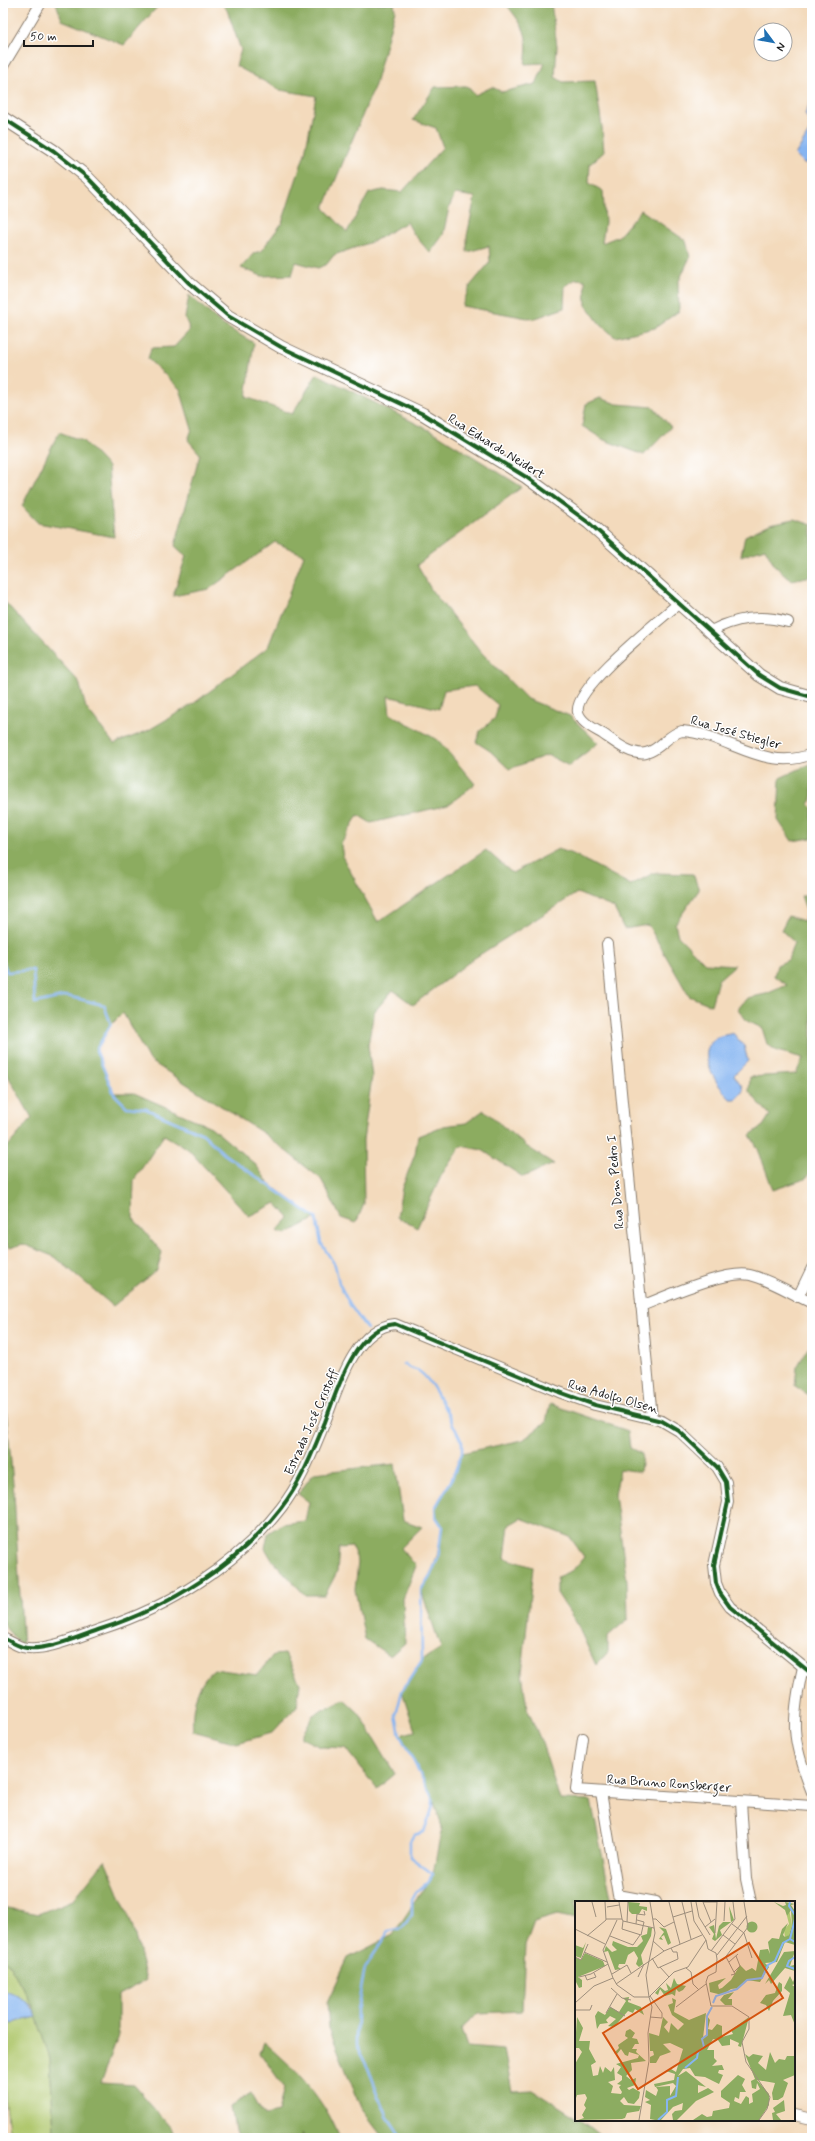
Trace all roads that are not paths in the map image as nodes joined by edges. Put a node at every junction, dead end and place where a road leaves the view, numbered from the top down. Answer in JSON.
{"nodes":[{"id":1,"x":41,"y":3,"type":"edge"},
{"id":2,"x":3,"y":66,"type":"edge"},
{"id":3,"x":3,"y":118,"type":"edge"},
{"id":4,"x":679,"y":603,"type":"junction"},
{"id":5,"x":788,"y":622,"type":"dead end"},
{"id":6,"x":711,"y":631,"type":"junction"},
{"id":7,"x":812,"y":697,"type":"edge"},
{"id":8,"x":812,"y":754,"type":"edge"},
{"id":9,"x":607,"y":944,"type":"dead end"},
{"id":10,"x":812,"y":1268,"type":"edge"},
{"id":11,"x":798,"y":1297,"type":"junction"},
{"id":12,"x":812,"y":1303,"type":"edge"},
{"id":13,"x":641,"y":1306,"type":"junction"},
{"id":14,"x":412,"y":1330,"type":"joint"},
{"id":15,"x":652,"y":1418,"type":"junction"},
{"id":16,"x":3,"y":1638,"type":"edge"},
{"id":17,"x":803,"y":1667,"type":"junction"},
{"id":18,"x":812,"y":1674,"type":"edge"},
{"id":19,"x":583,"y":1738,"type":"dead end"},
{"id":20,"x":601,"y":1792,"type":"junction"},
{"id":21,"x":812,"y":1792,"type":"edge"},
{"id":22,"x":741,"y":1802,"type":"junction"},
{"id":23,"x":812,"y":1806,"type":"edge"},
{"id":24,"x":651,"y":1901,"type":"edge"},
{"id":25,"x":751,"y":1901,"type":"edge"},
{"id":26,"x":795,"y":2115,"type":"edge"},
{"id":27,"x":812,"y":2119,"type":"edge"}],
"edges":[{"from":1,"to":2,"type":"street"},
{"from":3,"to":4,"type":"street","name":"Rua Eduardo Neidert"},
{"from":4,"to":6,"type":"street","name":"Rua Eduardo Neidert"},
{"from":4,"to":8,"type":"street","name":"Rua José Stiegler"},
{"from":5,"to":6,"type":"street"},
{"from":6,"to":7,"type":"street","name":"Rua Eduardo Neidert"},
{"from":9,"to":13,"type":"street","name":"Rua Dom Pedro I"},
{"from":10,"to":11,"type":"street"},
{"from":11,"to":12,"type":"street"},
{"from":11,"to":13,"type":"street"},
{"from":13,"to":15,"type":"street","name":"Rua Dom Pedro I"},
{"from":14,"to":15,"type":"street","name":"Rua Adolfo Olsen"},
{"from":14,"to":16,"type":"street","name":"Estrada José Cristoff"},
{"from":15,"to":17,"type":"street","name":"Rua Adolfo Olsen"},
{"from":17,"to":18,"type":"street","name":"Rua Adolfo Olsen"},
{"from":17,"to":21,"type":"street"},
{"from":19,"to":20,"type":"street","name":"Rua Bruno Ronsberger"},
{"from":20,"to":22,"type":"street","name":"Rua Bruno Ronsberger"},
{"from":20,"to":24,"type":"street"},
{"from":22,"to":23,"type":"street","name":"Rua Bruno Ronsberger"},
{"from":22,"to":25,"type":"street"},
{"from":26,"to":27,"type":"street"}]}
